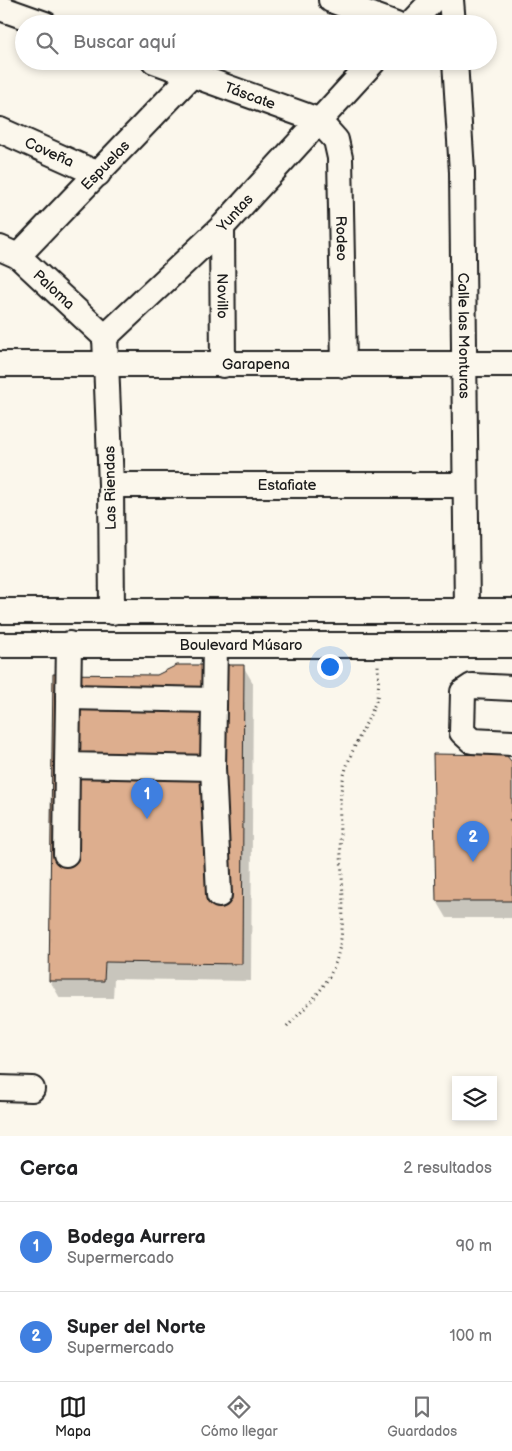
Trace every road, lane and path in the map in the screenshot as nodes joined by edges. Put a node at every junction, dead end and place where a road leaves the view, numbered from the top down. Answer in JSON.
{"nodes":[{"id":1,"x":331,"y":0,"type":"edge"},
{"id":2,"x":433,"y":0,"type":"edge"},
{"id":3,"x":452,"y":0,"type":"edge"},
{"id":4,"x":0,"y":8,"type":"edge"},
{"id":5,"x":20,"y":15,"type":"edge"},
{"id":6,"x":372,"y":15,"type":"edge"},
{"id":7,"x":419,"y":15,"type":"edge"},
{"id":8,"x":453,"y":15,"type":"edge"},
{"id":9,"x":178,"y":70,"type":"edge"},
{"id":10,"x":365,"y":70,"type":"edge"},
{"id":11,"x":456,"y":70,"type":"edge"},
{"id":12,"x":192,"y":75,"type":"junction"},
{"id":13,"x":318,"y":120,"type":"junction"},
{"id":14,"x":0,"y":130,"type":"edge"},
{"id":15,"x":98,"y":174,"type":"junction"},
{"id":16,"x":222,"y":227,"type":"junction"},
{"id":17,"x":9,"y":252,"type":"edge"},
{"id":18,"x":105,"y":337,"type":"junction"},
{"id":19,"x":0,"y":364,"type":"edge"},
{"id":20,"x":106,"y":364,"type":"junction"},
{"id":21,"x":512,"y":364,"type":"edge"},
{"id":22,"x":223,"y":365,"type":"junction"},
{"id":23,"x":344,"y":365,"type":"junction"},
{"id":24,"x":464,"y":365,"type":"junction"},
{"id":25,"x":110,"y":485,"type":"junction"},
{"id":26,"x":464,"y":485,"type":"junction"},
{"id":27,"x":467,"y":610,"type":"junction"},
{"id":28,"x":0,"y":611,"type":"edge"},
{"id":29,"x":512,"y":611,"type":"edge"},
{"id":30,"x":112,"y":612,"type":"junction"},
{"id":31,"x":69,"y":644,"type":"junction"},
{"id":32,"x":0,"y":645,"type":"edge"},
{"id":33,"x":214,"y":645,"type":"junction"},
{"id":34,"x":378,"y":645,"type":"junction"},
{"id":35,"x":512,"y":645,"type":"edge"},
{"id":36,"x":512,"y":688,"type":"edge"},
{"id":37,"x":68,"y":697,"type":"junction"},
{"id":38,"x":214,"y":700,"type":"junction"},
{"id":39,"x":512,"y":742,"type":"edge"},
{"id":40,"x":67,"y":765,"type":"junction"},
{"id":41,"x":213,"y":768,"type":"junction"},
{"id":42,"x":66,"y":854,"type":"dead end"},
{"id":43,"x":219,"y":895,"type":"dead end"},
{"id":44,"x":287,"y":1027,"type":"dead end"},
{"id":45,"x":0,"y":1088,"type":"edge"},
{"id":46,"x":32,"y":1089,"type":"dead end"}],
"edges":[{"from":1,"to":6,"type":"street"},
{"from":2,"to":7,"type":"street"},
{"from":3,"to":8,"type":"street"},
{"from":4,"to":5,"type":"street"},
{"from":9,"to":12,"type":"street","name":"Táscate"},
{"from":10,"to":13,"type":"street","name":"Yuntas"},
{"from":11,"to":24,"type":"street","name":"Calle las Monturas"},
{"from":12,"to":13,"type":"street","name":"Táscate"},
{"from":12,"to":15,"type":"street","name":"Espuelas"},
{"from":13,"to":16,"type":"street","name":"Yuntas"},
{"from":13,"to":23,"type":"street","name":"Rodeo"},
{"from":14,"to":15,"type":"street","name":"Coveña"},
{"from":15,"to":17,"type":"street","name":"Espuelas"},
{"from":16,"to":18,"type":"street","name":"Yuntas"},
{"from":16,"to":22,"type":"street","name":"Novillo"},
{"from":17,"to":18,"type":"street","name":"Paloma"},
{"from":18,"to":20,"type":"street"},
{"from":19,"to":20,"type":"street","name":"Garapena"},
{"from":20,"to":22,"type":"street","name":"Garapena"},
{"from":20,"to":25,"type":"street","name":"Las Riendas"},
{"from":21,"to":24,"type":"street","name":"Garapena"},
{"from":22,"to":23,"type":"street","name":"Garapena"},
{"from":23,"to":24,"type":"street","name":"Garapena"},
{"from":24,"to":26,"type":"street","name":"Calle las Monturas"},
{"from":25,"to":26,"type":"street","name":"Estafiate"},
{"from":25,"to":30,"type":"street","name":"Las Riendas"},
{"from":26,"to":27,"type":"street","name":"Calle las Monturas"},
{"from":27,"to":29,"type":"street"},
{"from":27,"to":30,"type":"street"},
{"from":28,"to":30,"type":"street"},
{"from":31,"to":32,"type":"street","name":"Boulevard Músaro"},
{"from":31,"to":33,"type":"street","name":"Boulevard Músaro"},
{"from":31,"to":37,"type":"street"},
{"from":33,"to":34,"type":"street","name":"Boulevard Músaro"},
{"from":33,"to":38,"type":"street"},
{"from":34,"to":35,"type":"street","name":"Boulevard Músaro"},
{"from":34,"to":44,"type":"path"},
{"from":36,"to":39,"type":"street"},
{"from":37,"to":38,"type":"street"},
{"from":37,"to":40,"type":"street"},
{"from":38,"to":41,"type":"street"},
{"from":40,"to":41,"type":"street"},
{"from":40,"to":42,"type":"street"},
{"from":41,"to":43,"type":"street"},
{"from":45,"to":46,"type":"street"}]}
